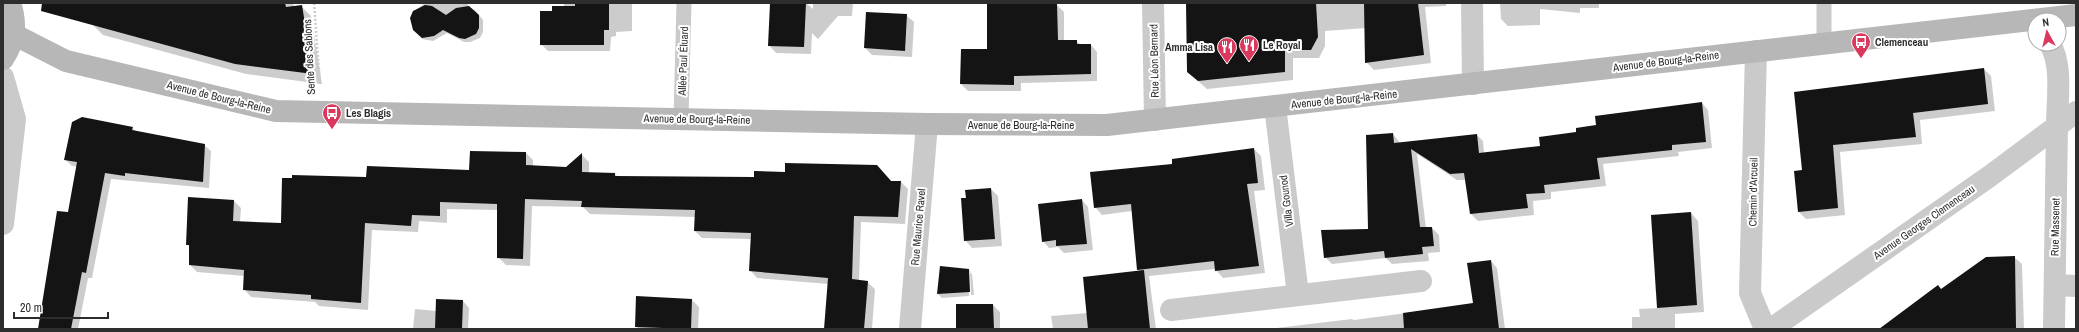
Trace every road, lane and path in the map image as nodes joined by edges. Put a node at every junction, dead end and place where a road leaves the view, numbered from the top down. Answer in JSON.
{"nodes":[{"id":1,"x":10,"y":3,"type":"edge"},
{"id":2,"x":314,"y":3,"type":"edge"},
{"id":3,"x":684,"y":3,"type":"edge"},
{"id":4,"x":1153,"y":3,"type":"edge"},
{"id":5,"x":1472,"y":3,"type":"edge"},
{"id":6,"x":1824,"y":3,"type":"edge"},
{"id":7,"x":2027,"y":21,"type":"edge"},
{"id":8,"x":14,"y":35,"type":"junction"},
{"id":9,"x":1824,"y":44,"type":"junction"},
{"id":10,"x":1756,"y":51,"type":"junction"},
{"id":11,"x":2054,"y":52,"type":"edge"},
{"id":12,"x":3,"y":59,"type":"edge"},
{"id":13,"x":3,"y":77,"type":"edge"},
{"id":14,"x":1474,"y":84,"type":"junction"},
{"id":15,"x":1275,"y":106,"type":"junction"},
{"id":16,"x":320,"y":111,"type":"junction"},
{"id":17,"x":2076,"y":112,"type":"edge"},
{"id":18,"x":681,"y":118,"type":"junction"},
{"id":19,"x":1155,"y":120,"type":"junction"},
{"id":20,"x":927,"y":124,"type":"junction"},
{"id":21,"x":2057,"y":126,"type":"junction"},
{"id":22,"x":3,"y":224,"type":"edge"},
{"id":23,"x":1421,"y":281,"type":"dead end"},
{"id":24,"x":2065,"y":286,"type":"edge"},
{"id":25,"x":1298,"y":295,"type":"junction"},
{"id":26,"x":1171,"y":310,"type":"dead end"},
{"id":27,"x":910,"y":329,"type":"edge"},
{"id":28,"x":1765,"y":329,"type":"edge"},
{"id":29,"x":1771,"y":329,"type":"edge"},
{"id":30,"x":2054,"y":329,"type":"edge"}],
"edges":[{"from":1,"to":8,"type":"main road"},
{"from":2,"to":16,"type":"path","name":"Sente des Sablons"},
{"from":3,"to":18,"type":"lane","name":"Allée Paul Éluard"},
{"from":4,"to":19,"type":"street","name":"Rue Léon Bernard"},
{"from":5,"to":14,"type":"street"},
{"from":6,"to":9,"type":"lane"},
{"from":7,"to":9,"type":"main road","name":"Avenue de Bourg-la-Reine"},
{"from":8,"to":12,"type":"main road"},
{"from":8,"to":16,"type":"main road","name":"Avenue de Bourg-la-Reine"},
{"from":9,"to":10,"type":"main road","name":"Avenue de Bourg-la-Reine"},
{"from":10,"to":14,"type":"main road","name":"Avenue de Bourg-la-Reine"},
{"from":10,"to":28,"type":"street","name":"Chemin d'Arcueil"},
{"from":11,"to":21,"type":"street"},
{"from":13,"to":22,"type":"street"},
{"from":14,"to":15,"type":"main road","name":"Avenue de Bourg-la-Reine"},
{"from":15,"to":19,"type":"main road","name":"Avenue de Bourg-la-Reine"},
{"from":15,"to":25,"type":"street","name":"Villa Gounod"},
{"from":16,"to":18,"type":"main road","name":"Avenue de Bourg-la-Reine"},
{"from":17,"to":21,"type":"street","name":"Avenue Georges Clemenceau"},
{"from":18,"to":20,"type":"main road","name":"Avenue de Bourg-la-Reine"},
{"from":19,"to":20,"type":"main road","name":"Avenue de Bourg-la-Reine"},
{"from":20,"to":27,"type":"street","name":"Rue Maurice Ravel"},
{"from":21,"to":24,"type":"street","name":"Rue Massenet"},
{"from":21,"to":29,"type":"street","name":"Avenue Georges Clemenceau"},
{"from":23,"to":25,"type":"street"},
{"from":24,"to":30,"type":"street","name":"Rue Massenet"},
{"from":25,"to":26,"type":"street"}]}
